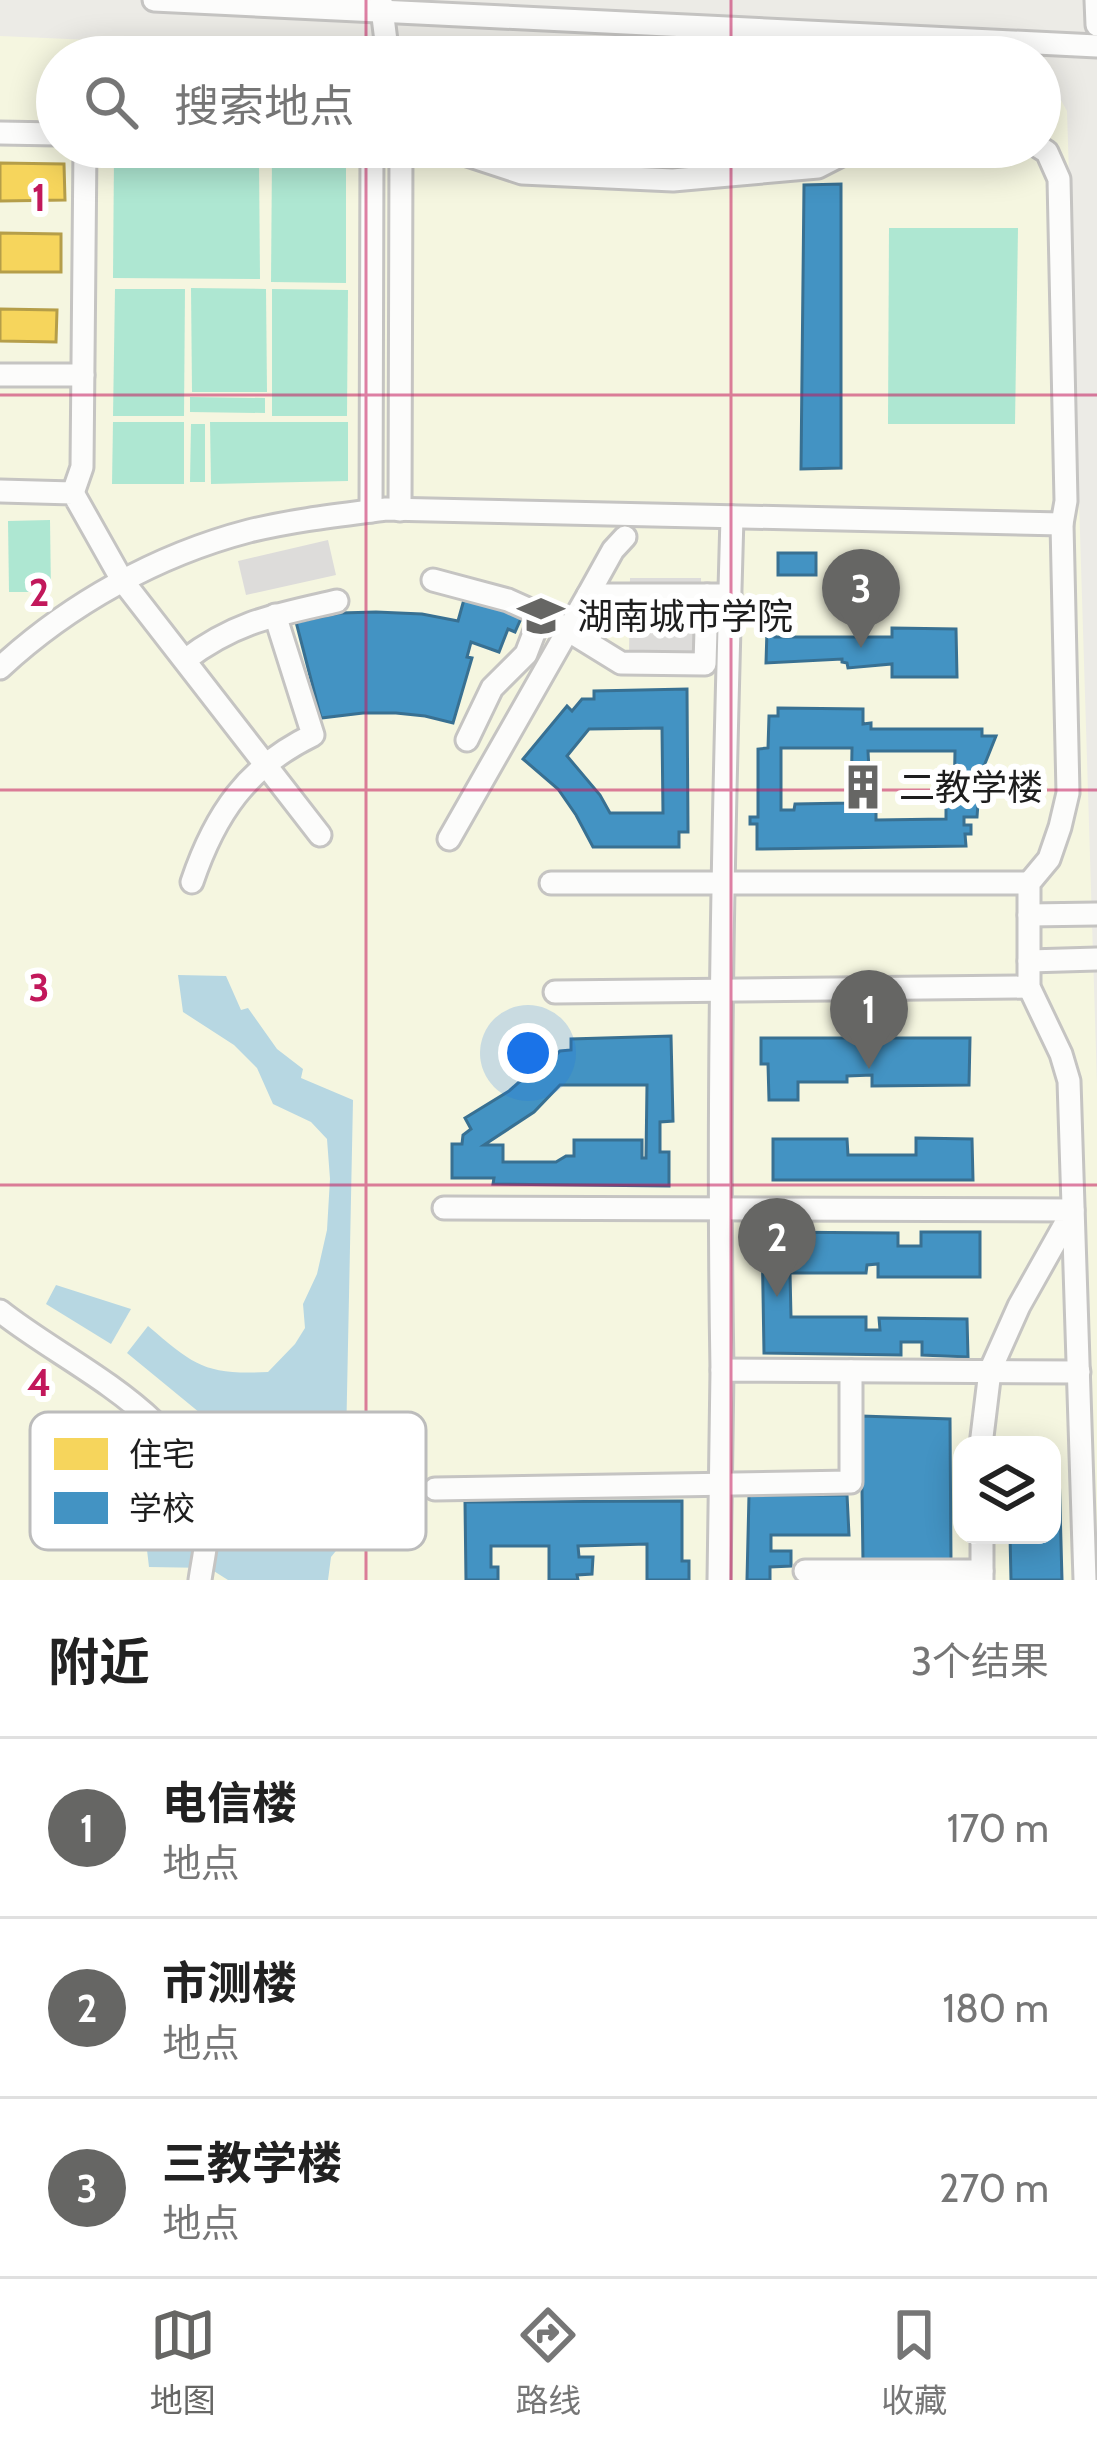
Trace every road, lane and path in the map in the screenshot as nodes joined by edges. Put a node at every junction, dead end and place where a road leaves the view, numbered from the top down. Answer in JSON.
{"nodes":[{"id":1,"x":154,"y":0,"type":"edge"},
{"id":2,"x":1096,"y":0,"type":"edge"},
{"id":3,"x":381,"y":6,"type":"edge"},
{"id":4,"x":1097,"y":25,"type":"edge"},
{"id":5,"x":385,"y":36,"type":"edge"},
{"id":6,"x":918,"y":36,"type":"edge"},
{"id":7,"x":1061,"y":44,"type":"edge"},
{"id":8,"x":1097,"y":46,"type":"edge"},
{"id":9,"x":0,"y":133,"type":"edge"},
{"id":10,"x":36,"y":134,"type":"edge"},
{"id":11,"x":85,"y":168,"type":"edge"},
{"id":12,"x":372,"y":168,"type":"edge"},
{"id":13,"x":401,"y":168,"type":"edge"},
{"id":14,"x":509,"y":168,"type":"edge"},
{"id":15,"x":807,"y":168,"type":"edge"},
{"id":16,"x":1054,"y":168,"type":"edge"},
{"id":17,"x":0,"y":374,"type":"edge"},
{"id":18,"x":83,"y":374,"type":"junction"},
{"id":19,"x":0,"y":491,"type":"edge"},
{"id":20,"x":73,"y":493,"type":"junction"},
{"id":21,"x":400,"y":510,"type":"junction"},
{"id":22,"x":371,"y":511,"type":"junction"},
{"id":23,"x":732,"y":517,"type":"junction"},
{"id":24,"x":1062,"y":524,"type":"junction"},
{"id":25,"x":625,"y":537,"type":"dead end"},
{"id":26,"x":122,"y":580,"type":"junction"},
{"id":27,"x":433,"y":580,"type":"dead end"},
{"id":28,"x":718,"y":595,"type":"junction"},
{"id":29,"x":588,"y":596,"type":"junction"},
{"id":30,"x":337,"y":601,"type":"dead end"},
{"id":31,"x":275,"y":615,"type":"junction"},
{"id":32,"x":541,"y":615,"type":"junction"},
{"id":33,"x":568,"y":631,"type":"junction"},
{"id":34,"x":185,"y":661,"type":"junction"},
{"id":35,"x":0,"y":668,"type":"edge"},
{"id":36,"x":497,"y":754,"type":"junction"},
{"id":37,"x":266,"y":763,"type":"junction"},
{"id":38,"x":320,"y":835,"type":"dead end"},
{"id":39,"x":449,"y":839,"type":"dead end"},
{"id":40,"x":192,"y":882,"type":"dead end"},
{"id":41,"x":550,"y":883,"type":"dead end"},
{"id":42,"x":1030,"y":883,"type":"junction"},
{"id":43,"x":722,"y":884,"type":"junction"},
{"id":44,"x":1097,"y":914,"type":"edge"},
{"id":45,"x":1029,"y":915,"type":"junction"},
{"id":46,"x":1097,"y":959,"type":"edge"},
{"id":47,"x":1029,"y":961,"type":"junction"},
{"id":48,"x":1029,"y":987,"type":"junction"},
{"id":49,"x":723,"y":989,"type":"junction"},
{"id":50,"x":555,"y":992,"type":"dead end"},
{"id":51,"x":444,"y":1208,"type":"dead end"},
{"id":52,"x":719,"y":1208,"type":"junction"},
{"id":53,"x":1073,"y":1210,"type":"junction"},
{"id":54,"x":0,"y":1311,"type":"edge"},
{"id":55,"x":722,"y":1370,"type":"junction"},
{"id":56,"x":850,"y":1371,"type":"junction"},
{"id":57,"x":990,"y":1371,"type":"junction"},
{"id":58,"x":1078,"y":1372,"type":"junction"},
{"id":59,"x":140,"y":1412,"type":"edge"},
{"id":60,"x":983,"y":1436,"type":"edge"},
{"id":61,"x":720,"y":1486,"type":"junction"},
{"id":62,"x":435,"y":1489,"type":"dead end"},
{"id":63,"x":982,"y":1544,"type":"edge"},
{"id":64,"x":204,"y":1550,"type":"edge"},
{"id":65,"x":805,"y":1571,"type":"dead end"},
{"id":66,"x":982,"y":1576,"type":"edge"},
{"id":67,"x":200,"y":1580,"type":"edge"},
{"id":68,"x":719,"y":1580,"type":"edge"},
{"id":69,"x":1085,"y":1580,"type":"edge"}],
"edges":[{"from":1,"to":3,"type":"street"},
{"from":2,"to":4,"type":"street"},
{"from":3,"to":5,"type":"street"},
{"from":3,"to":6,"type":"street"},
{"from":7,"to":8,"type":"street"},
{"from":9,"to":10,"type":"street"},
{"from":11,"to":18,"type":"street"},
{"from":12,"to":22,"type":"street"},
{"from":13,"to":21,"type":"street"},
{"from":14,"to":15,"type":"street"},
{"from":16,"to":24,"type":"street"},
{"from":17,"to":18,"type":"street"},
{"from":18,"to":20,"type":"street"},
{"from":19,"to":20,"type":"street"},
{"from":20,"to":26,"type":"street"},
{"from":21,"to":22,"type":"street"},
{"from":21,"to":23,"type":"street"},
{"from":22,"to":26,"type":"street"},
{"from":23,"to":24,"type":"street"},
{"from":23,"to":28,"type":"street"},
{"from":24,"to":42,"type":"street"},
{"from":25,"to":29,"type":"street"},
{"from":26,"to":34,"type":"street"},
{"from":26,"to":35,"type":"street"},
{"from":27,"to":32,"type":"street"},
{"from":28,"to":29,"type":"street"},
{"from":28,"to":33,"type":"street"},
{"from":28,"to":43,"type":"street"},
{"from":29,"to":33,"type":"street"},
{"from":30,"to":31,"type":"street"},
{"from":31,"to":34,"type":"street"},
{"from":31,"to":37,"type":"street"},
{"from":32,"to":33,"type":"street"},
{"from":32,"to":36,"type":"street"},
{"from":33,"to":36,"type":"street"},
{"from":34,"to":37,"type":"street"},
{"from":36,"to":39,"type":"street"},
{"from":37,"to":38,"type":"street"},
{"from":37,"to":40,"type":"street"},
{"from":41,"to":43,"type":"street"},
{"from":42,"to":43,"type":"street"},
{"from":42,"to":45,"type":"street"},
{"from":43,"to":49,"type":"street"},
{"from":44,"to":45,"type":"street"},
{"from":45,"to":47,"type":"street"},
{"from":46,"to":47,"type":"street"},
{"from":47,"to":48,"type":"street"},
{"from":48,"to":49,"type":"street"},
{"from":48,"to":53,"type":"street"},
{"from":49,"to":50,"type":"street"},
{"from":49,"to":52,"type":"street"},
{"from":51,"to":52,"type":"street"},
{"from":52,"to":53,"type":"street"},
{"from":52,"to":55,"type":"street"},
{"from":53,"to":57,"type":"street"},
{"from":53,"to":58,"type":"street"},
{"from":54,"to":59,"type":"street"},
{"from":55,"to":56,"type":"street"},
{"from":55,"to":61,"type":"street"},
{"from":56,"to":57,"type":"street"},
{"from":56,"to":61,"type":"street"},
{"from":57,"to":58,"type":"street"},
{"from":57,"to":60,"type":"street"},
{"from":58,"to":69,"type":"street"},
{"from":61,"to":62,"type":"street"},
{"from":61,"to":68,"type":"street"},
{"from":63,"to":66,"type":"street"},
{"from":64,"to":67,"type":"street"},
{"from":65,"to":66,"type":"street"}]}
